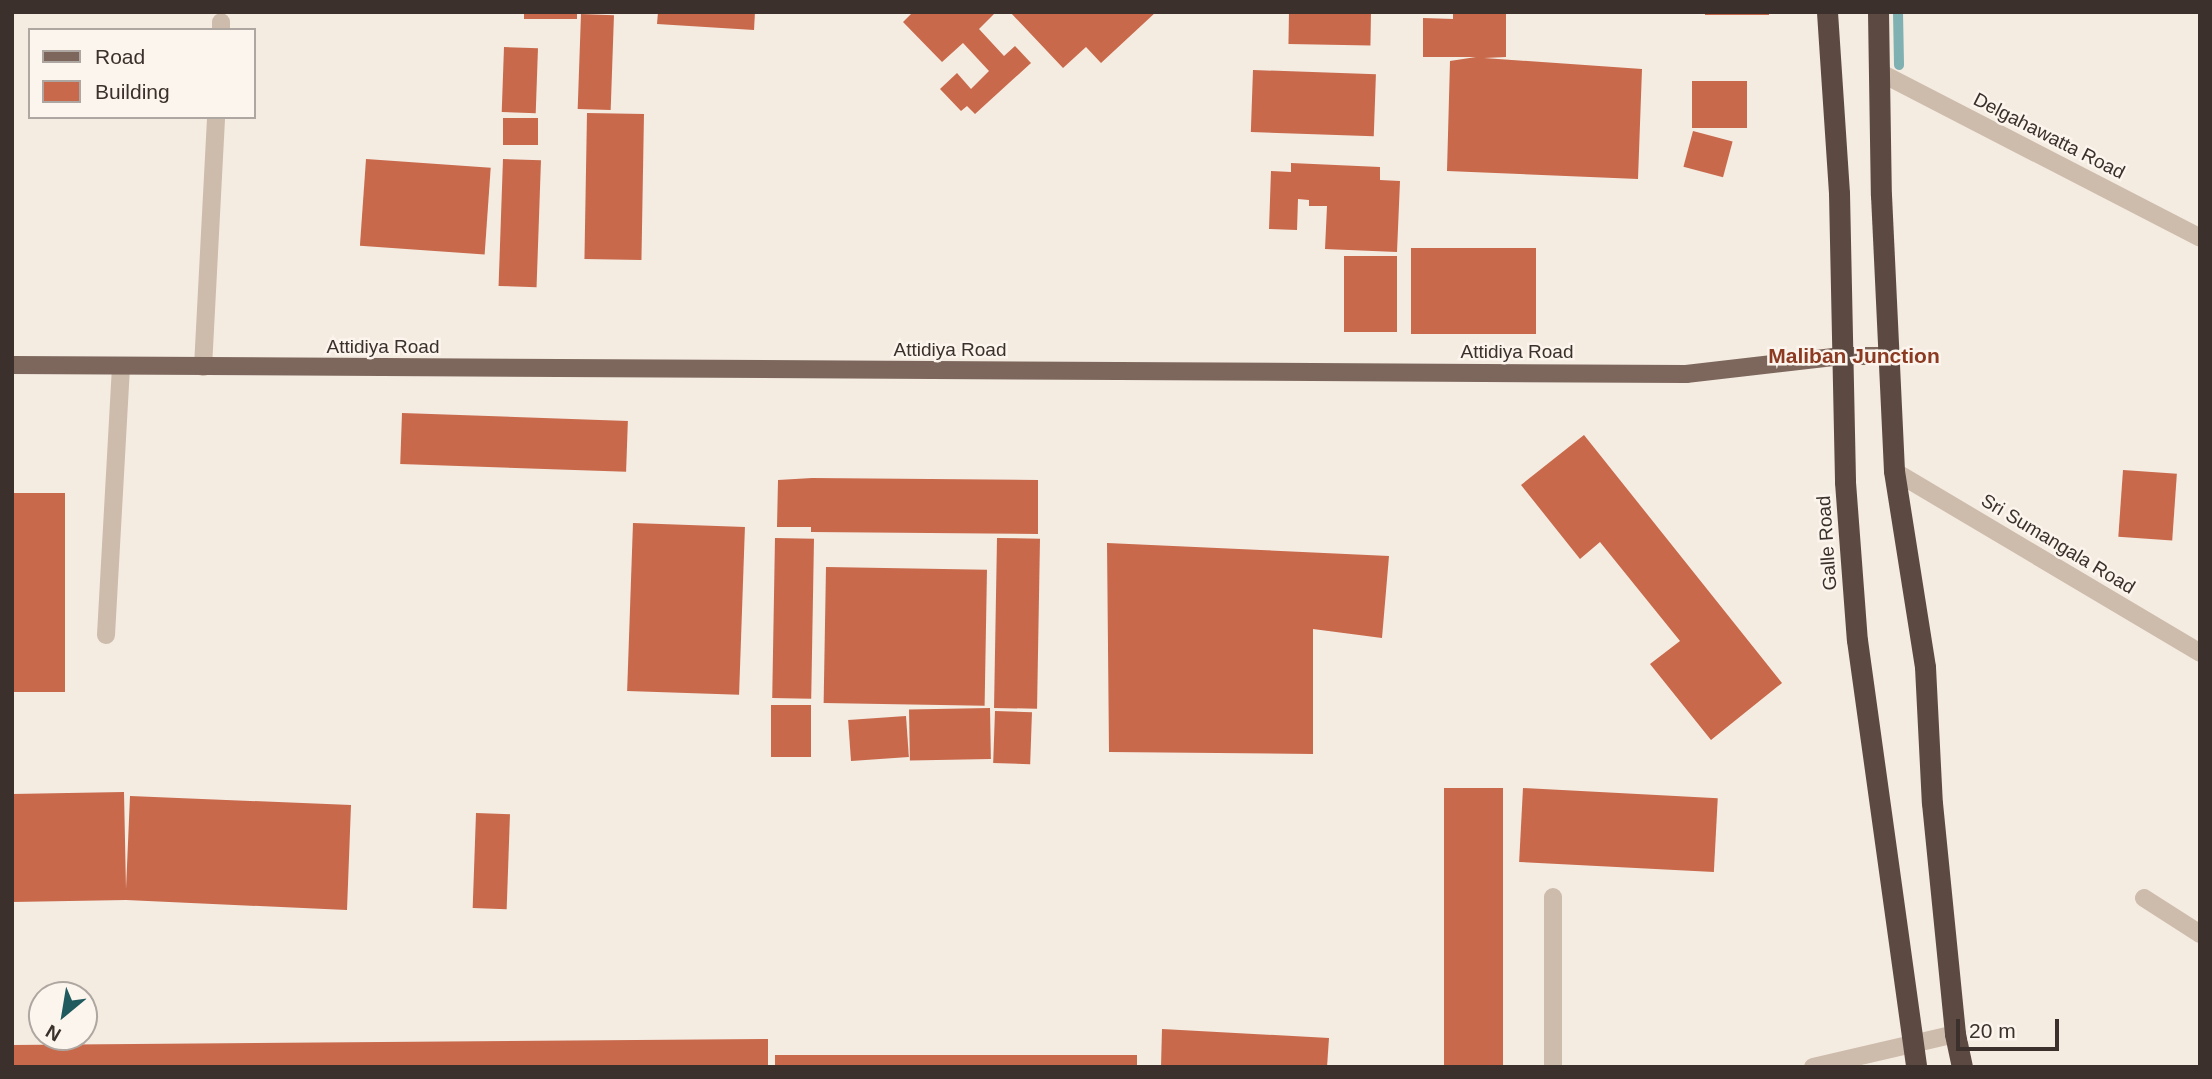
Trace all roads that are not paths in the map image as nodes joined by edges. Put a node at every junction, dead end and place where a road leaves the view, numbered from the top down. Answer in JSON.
{"nodes":[{"id":1,"x":1827,"y":12,"type":"edge"},
{"id":2,"x":1878,"y":12,"type":"edge"},
{"id":3,"x":1879,"y":72,"type":"junction"},
{"id":4,"x":216,"y":119,"type":"edge"},
{"id":5,"x":2200,"y":238,"type":"edge"},
{"id":6,"x":1842,"y":356,"type":"junction"},
{"id":7,"x":1887,"y":356,"type":"junction"},
{"id":8,"x":12,"y":365,"type":"edge"},
{"id":9,"x":121,"y":366,"type":"junction"},
{"id":10,"x":203,"y":367,"type":"junction"},
{"id":11,"x":1894,"y":471,"type":"junction"},
{"id":12,"x":106,"y":635,"type":"dead end"},
{"id":13,"x":2200,"y":653,"type":"edge"},
{"id":14,"x":1553,"y":897,"type":"dead end"},
{"id":15,"x":2144,"y":898,"type":"dead end"},
{"id":16,"x":2200,"y":934,"type":"edge"},
{"id":17,"x":1955,"y":1034,"type":"junction"},
{"id":18,"x":1910,"y":1043,"type":"junction"},
{"id":19,"x":1553,"y":1067,"type":"edge"},
{"id":20,"x":1813,"y":1067,"type":"edge"},
{"id":21,"x":1916,"y":1067,"type":"edge"},
{"id":22,"x":1962,"y":1067,"type":"edge"}],
"edges":[{"from":1,"to":6,"type":"highway","name":"Galle Road"},
{"from":2,"to":3,"type":"highway"},
{"from":3,"to":5,"type":"street","name":"Delgahawatta Road"},
{"from":3,"to":7,"type":"highway"},
{"from":4,"to":10,"type":"street"},
{"from":6,"to":7,"type":"main road","name":"Attidiya Road"},
{"from":6,"to":10,"type":"main road","name":"Attidiya Road"},
{"from":6,"to":18,"type":"highway","name":"Galle Road"},
{"from":7,"to":11,"type":"highway"},
{"from":8,"to":9,"type":"main road","name":"Attidiya Road"},
{"from":9,"to":10,"type":"main road","name":"Attidiya Road"},
{"from":9,"to":12,"type":"street"},
{"from":11,"to":13,"type":"street","name":"Sri Sumangala Road"},
{"from":11,"to":17,"type":"highway"},
{"from":14,"to":19,"type":"street"},
{"from":15,"to":16,"type":"street"},
{"from":17,"to":18,"type":"street"},
{"from":17,"to":22,"type":"highway"},
{"from":18,"to":20,"type":"street"},
{"from":18,"to":21,"type":"highway","name":"Galle Road"}]}
